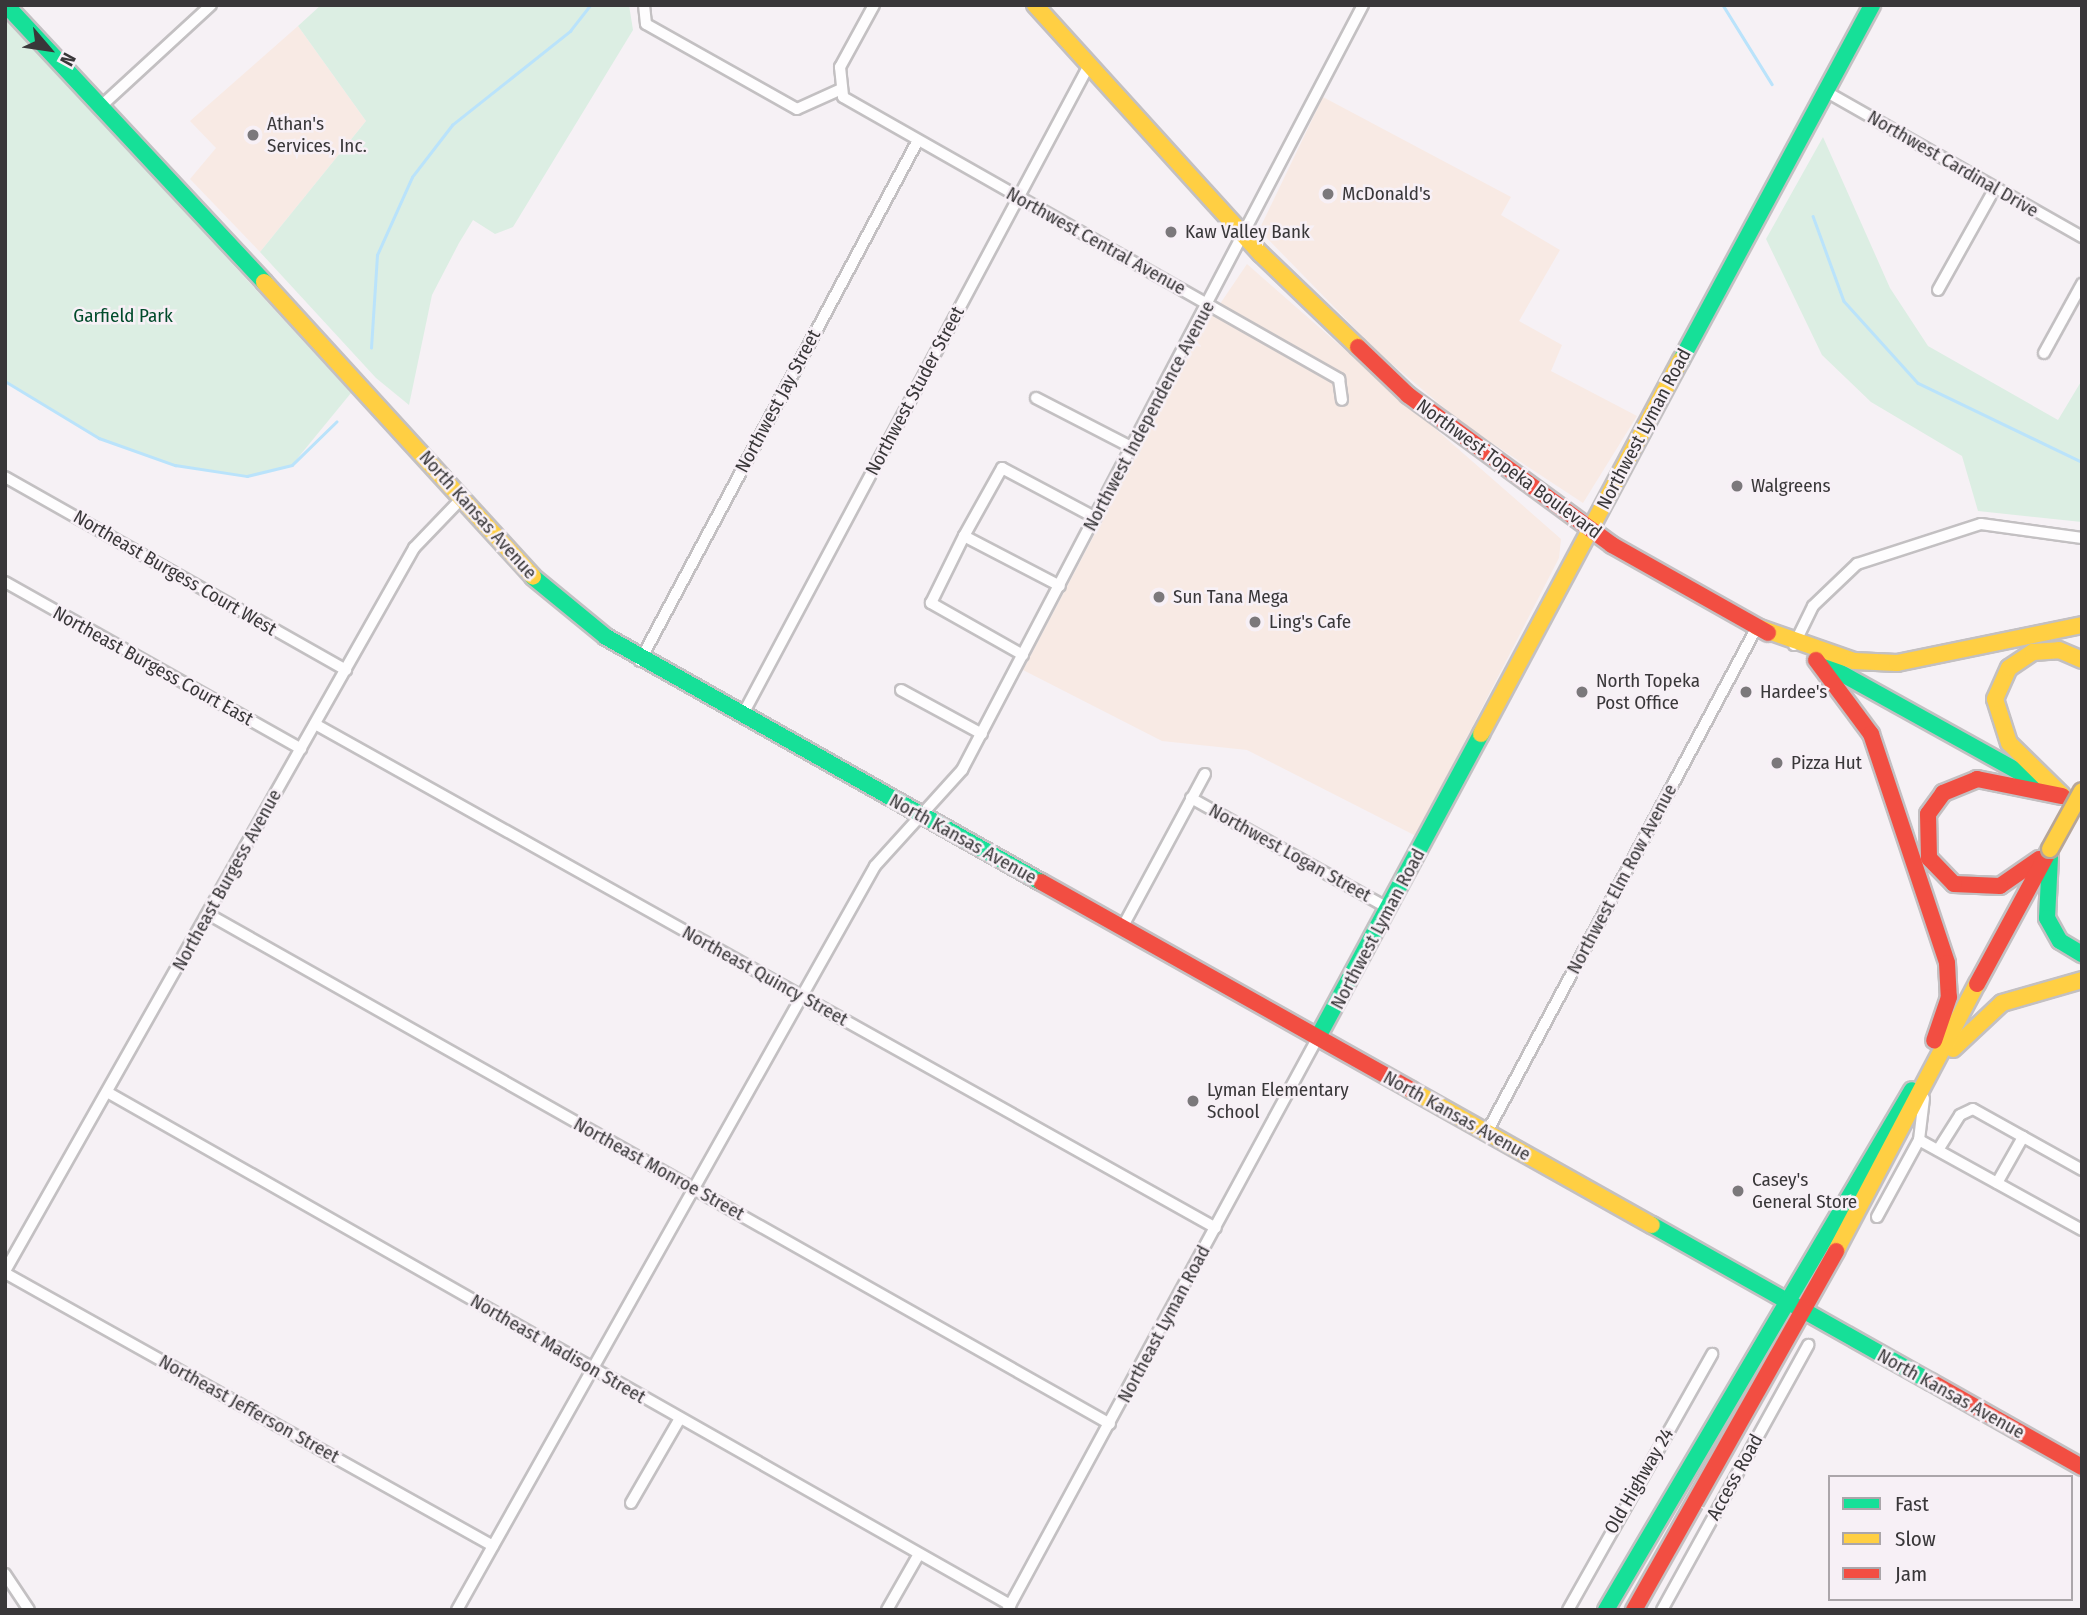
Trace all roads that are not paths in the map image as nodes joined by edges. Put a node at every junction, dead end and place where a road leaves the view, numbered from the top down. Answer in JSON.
{"nodes":[{"id":1,"x":211,"y":5,"type":"edge"},
{"id":2,"x":644,"y":5,"type":"edge"},
{"id":3,"x":874,"y":5,"type":"edge"},
{"id":4,"x":1035,"y":5,"type":"edge"},
{"id":5,"x":1363,"y":5,"type":"edge"},
{"id":6,"x":1872,"y":5,"type":"edge"},
{"id":7,"x":9,"y":6,"type":"edge"},
{"id":8,"x":1089,"y":65,"type":"junction"},
{"id":9,"x":839,"y":90,"type":"junction"},
{"id":10,"x":1825,"y":91,"type":"junction"},
{"id":11,"x":99,"y":108,"type":"junction"},
{"id":12,"x":917,"y":142,"type":"junction"},
{"id":13,"x":1995,"y":188,"type":"junction"},
{"id":14,"x":1018,"y":198,"type":"junction"},
{"id":15,"x":1245,"y":235,"type":"junction"},
{"id":16,"x":2082,"y":237,"type":"edge"},
{"id":17,"x":2082,"y":284,"type":"edge"},
{"id":18,"x":1938,"y":290,"type":"dead end"},
{"id":19,"x":1208,"y":303,"type":"junction"},
{"id":20,"x":2044,"y":353,"type":"dead end"},
{"id":21,"x":1036,"y":398,"type":"dead end"},
{"id":22,"x":1342,"y":400,"type":"dead end"},
{"id":23,"x":1133,"y":448,"type":"junction"},
{"id":24,"x":5,"y":477,"type":"edge"},
{"id":25,"x":461,"y":499,"type":"junction"},
{"id":26,"x":1096,"y":518,"type":"junction"},
{"id":27,"x":1589,"y":529,"type":"junction"},
{"id":28,"x":964,"y":536,"type":"junction"},
{"id":29,"x":2082,"y":538,"type":"edge"},
{"id":30,"x":5,"y":583,"type":"edge"},
{"id":31,"x":1060,"y":586,"type":"junction"},
{"id":32,"x":2082,"y":625,"type":"edge"},
{"id":33,"x":1757,"y":627,"type":"junction"},
{"id":34,"x":1795,"y":644,"type":"junction"},
{"id":35,"x":1023,"y":655,"type":"junction"},
{"id":36,"x":1816,"y":660,"type":"junction"},
{"id":37,"x":2082,"y":660,"type":"edge"},
{"id":38,"x":640,"y":661,"type":"junction"},
{"id":39,"x":346,"y":670,"type":"junction"},
{"id":40,"x":901,"y":690,"type":"dead end"},
{"id":41,"x":742,"y":716,"type":"junction"},
{"id":42,"x":315,"y":724,"type":"junction"},
{"id":43,"x":982,"y":734,"type":"junction"},
{"id":44,"x":300,"y":749,"type":"junction"},
{"id":45,"x":1205,"y":774,"type":"dead end"},
{"id":46,"x":2082,"y":791,"type":"edge"},
{"id":47,"x":2063,"y":796,"type":"junction"},
{"id":48,"x":1191,"y":798,"type":"junction"},
{"id":49,"x":2082,"y":807,"type":"edge"},
{"id":50,"x":922,"y":817,"type":"junction"},
{"id":51,"x":2050,"y":849,"type":"junction"},
{"id":52,"x":1388,"y":908,"type":"junction"},
{"id":53,"x":208,"y":914,"type":"junction"},
{"id":54,"x":1122,"y":928,"type":"junction"},
{"id":55,"x":2082,"y":954,"type":"edge"},
{"id":56,"x":2082,"y":980,"type":"edge"},
{"id":57,"x":802,"y":997,"type":"junction"},
{"id":58,"x":1318,"y":1037,"type":"junction"},
{"id":59,"x":1921,"y":1086,"type":"junction"},
{"id":60,"x":107,"y":1092,"type":"junction"},
{"id":61,"x":1487,"y":1132,"type":"junction"},
{"id":62,"x":2023,"y":1137,"type":"junction"},
{"id":63,"x":1919,"y":1140,"type":"junction"},
{"id":64,"x":1938,"y":1150,"type":"junction"},
{"id":65,"x":2082,"y":1170,"type":"edge"},
{"id":66,"x":1997,"y":1183,"type":"junction"},
{"id":67,"x":694,"y":1188,"type":"junction"},
{"id":68,"x":1877,"y":1217,"type":"dead end"},
{"id":69,"x":1216,"y":1228,"type":"junction"},
{"id":70,"x":2082,"y":1230,"type":"edge"},
{"id":71,"x":5,"y":1272,"type":"edge"},
{"id":72,"x":1787,"y":1301,"type":"junction"},
{"id":73,"x":1804,"y":1310,"type":"junction"},
{"id":74,"x":1808,"y":1345,"type":"dead end"},
{"id":75,"x":1712,"y":1354,"type":"dead end"},
{"id":76,"x":593,"y":1369,"type":"junction"},
{"id":77,"x":680,"y":1418,"type":"junction"},
{"id":78,"x":1110,"y":1424,"type":"junction"},
{"id":79,"x":2082,"y":1467,"type":"edge"},
{"id":80,"x":631,"y":1503,"type":"dead end"},
{"id":81,"x":493,"y":1546,"type":"junction"},
{"id":82,"x":919,"y":1554,"type":"junction"},
{"id":83,"x":5,"y":1574,"type":"edge"},
{"id":84,"x":1009,"y":1607,"type":"edge"},
{"id":85,"x":29,"y":1610,"type":"edge"},
{"id":86,"x":457,"y":1610,"type":"edge"},
{"id":87,"x":887,"y":1610,"type":"edge"},
{"id":88,"x":1568,"y":1610,"type":"edge"},
{"id":89,"x":1606,"y":1610,"type":"edge"},
{"id":90,"x":1634,"y":1610,"type":"edge"},
{"id":91,"x":1662,"y":1610,"type":"edge"}],
"edges":[{"from":1,"to":11,"type":"street"},
{"from":2,"to":9,"type":"street"},
{"from":3,"to":9,"type":"street"},
{"from":4,"to":8,"type":"main road","name":"Northwest Topeka Boulevard"},
{"from":5,"to":15,"type":"street","name":"Northwest Independence Avenue"},
{"from":6,"to":10,"type":"main road","name":"Northwest Lyman Road"},
{"from":7,"to":11,"type":"main road","name":"North Kansas Avenue"},
{"from":8,"to":14,"type":"street","name":"Northwest Studer Street"},
{"from":8,"to":15,"type":"main road","name":"Northwest Topeka Boulevard"},
{"from":9,"to":12,"type":"street","name":"Northwest Central Avenue"},
{"from":10,"to":13,"type":"street","name":"Northwest Cardinal Drive"},
{"from":10,"to":27,"type":"main road","name":"Northwest Lyman Road"},
{"from":11,"to":25,"type":"main road","name":"North Kansas Avenue"},
{"from":12,"to":14,"type":"street","name":"Northwest Central Avenue"},
{"from":12,"to":38,"type":"street","name":"Northwest Jay Street"},
{"from":13,"to":16,"type":"street","name":"Northwest Cardinal Drive"},
{"from":13,"to":18,"type":"street"},
{"from":14,"to":19,"type":"street","name":"Northwest Central Avenue"},
{"from":14,"to":41,"type":"street","name":"Northwest Studer Street"},
{"from":15,"to":19,"type":"street","name":"Northwest Independence Avenue"},
{"from":15,"to":27,"type":"main road","name":"Northwest Topeka Boulevard"},
{"from":17,"to":20,"type":"street"},
{"from":19,"to":22,"type":"street","name":"Northwest Central Avenue"},
{"from":19,"to":23,"type":"street","name":"Northwest Independence Avenue"},
{"from":21,"to":23,"type":"street"},
{"from":23,"to":26,"type":"street","name":"Northwest Independence Avenue"},
{"from":24,"to":39,"type":"street","name":"Northeast Burgess Court West"},
{"from":25,"to":38,"type":"main road","name":"North Kansas Avenue"},
{"from":25,"to":39,"type":"street","name":"Northeast Burgess Avenue"},
{"from":26,"to":28,"type":"street"},
{"from":26,"to":31,"type":"street","name":"Northwest Independence Avenue"},
{"from":27,"to":33,"type":"main road","name":"Northwest Topeka Boulevard"},
{"from":27,"to":52,"type":"main road","name":"Northwest Lyman Road"},
{"from":28,"to":31,"type":"street"},
{"from":28,"to":35,"type":"street"},
{"from":29,"to":34,"type":"street"},
{"from":30,"to":44,"type":"street","name":"Northeast Burgess Court East"},
{"from":31,"to":35,"type":"street","name":"Northwest Independence Avenue"},
{"from":32,"to":34,"type":"main road"},
{"from":33,"to":34,"type":"main road","name":"Northwest Topeka Boulevard"},
{"from":33,"to":61,"type":"street","name":"Northwest Elm Row Avenue"},
{"from":34,"to":36,"type":"main road"},
{"from":35,"to":43,"type":"street","name":"Northwest Independence Avenue"},
{"from":36,"to":47,"type":"main road"},
{"from":36,"to":59,"type":"main road"},
{"from":37,"to":47,"type":"main road"},
{"from":38,"to":41,"type":"main road","name":"North Kansas Avenue"},
{"from":39,"to":42,"type":"street","name":"Northeast Burgess Avenue"},
{"from":40,"to":43,"type":"street"},
{"from":41,"to":50,"type":"main road","name":"North Kansas Avenue"},
{"from":42,"to":44,"type":"street","name":"Northeast Burgess Avenue"},
{"from":42,"to":57,"type":"street","name":"Northeast Quincy Street"},
{"from":43,"to":50,"type":"street","name":"Northwest Independence Avenue"},
{"from":44,"to":53,"type":"street","name":"Northeast Burgess Avenue"},
{"from":45,"to":48,"type":"street"},
{"from":46,"to":51,"type":"main road","bridge":true},
{"from":47,"to":49,"type":"main road"},
{"from":47,"to":51,"type":"main road"},
{"from":48,"to":52,"type":"street","name":"Northwest Logan Street"},
{"from":48,"to":54,"type":"street"},
{"from":50,"to":54,"type":"main road","name":"North Kansas Avenue"},
{"from":50,"to":57,"type":"street","name":"Northwest Independence Avenue"},
{"from":51,"to":55,"type":"main road"},
{"from":51,"to":59,"type":"main road"},
{"from":52,"to":58,"type":"main road","name":"Northwest Lyman Road"},
{"from":53,"to":60,"type":"street","name":"Northeast Burgess Avenue"},
{"from":53,"to":67,"type":"street","name":"Northeast Monroe Street"},
{"from":54,"to":58,"type":"main road","name":"North Kansas Avenue"},
{"from":56,"to":59,"type":"main road"},
{"from":57,"to":67,"type":"street","name":"Northwest Independence Avenue"},
{"from":57,"to":69,"type":"street","name":"Northeast Quincy Street"},
{"from":58,"to":61,"type":"main road","name":"North Kansas Avenue"},
{"from":58,"to":69,"type":"street","name":"Northeast Lyman Road"},
{"from":59,"to":63,"type":"street"},
{"from":59,"to":72,"type":"main road"},
{"from":59,"to":73,"type":"main road"},
{"from":60,"to":71,"type":"street","name":"Northeast Burgess Avenue"},
{"from":60,"to":76,"type":"street","name":"Northeast Madison Street"},
{"from":61,"to":72,"type":"main road","name":"North Kansas Avenue"},
{"from":62,"to":64,"type":"street"},
{"from":62,"to":65,"type":"street"},
{"from":62,"to":66,"type":"street"},
{"from":63,"to":64,"type":"street"},
{"from":63,"to":68,"type":"street"},
{"from":64,"to":66,"type":"street"},
{"from":66,"to":70,"type":"street"},
{"from":67,"to":76,"type":"street","name":"Northwest Independence Avenue"},
{"from":67,"to":78,"type":"street","name":"Northeast Monroe Street"},
{"from":69,"to":78,"type":"street","name":"Northeast Lyman Road"},
{"from":71,"to":81,"type":"street","name":"Northeast Jefferson Street"},
{"from":72,"to":73,"type":"main road","name":"North Kansas Avenue"},
{"from":72,"to":89,"type":"main road"},
{"from":73,"to":79,"type":"main road","name":"North Kansas Avenue"},
{"from":73,"to":90,"type":"main road"},
{"from":74,"to":91,"type":"street","name":"Access Road"},
{"from":75,"to":88,"type":"street","name":"Old Highway 24"},
{"from":76,"to":77,"type":"street","name":"Northeast Madison Street"},
{"from":76,"to":81,"type":"street","name":"Northwest Independence Avenue"},
{"from":77,"to":80,"type":"street"},
{"from":77,"to":82,"type":"street","name":"Northeast Madison Street"},
{"from":78,"to":84,"type":"street","name":"Northeast Lyman Road"},
{"from":81,"to":86,"type":"street","name":"Northwest Independence Avenue"},
{"from":82,"to":84,"type":"street","name":"Northeast Madison Street"},
{"from":82,"to":87,"type":"street"},
{"from":83,"to":85,"type":"street"}]}
